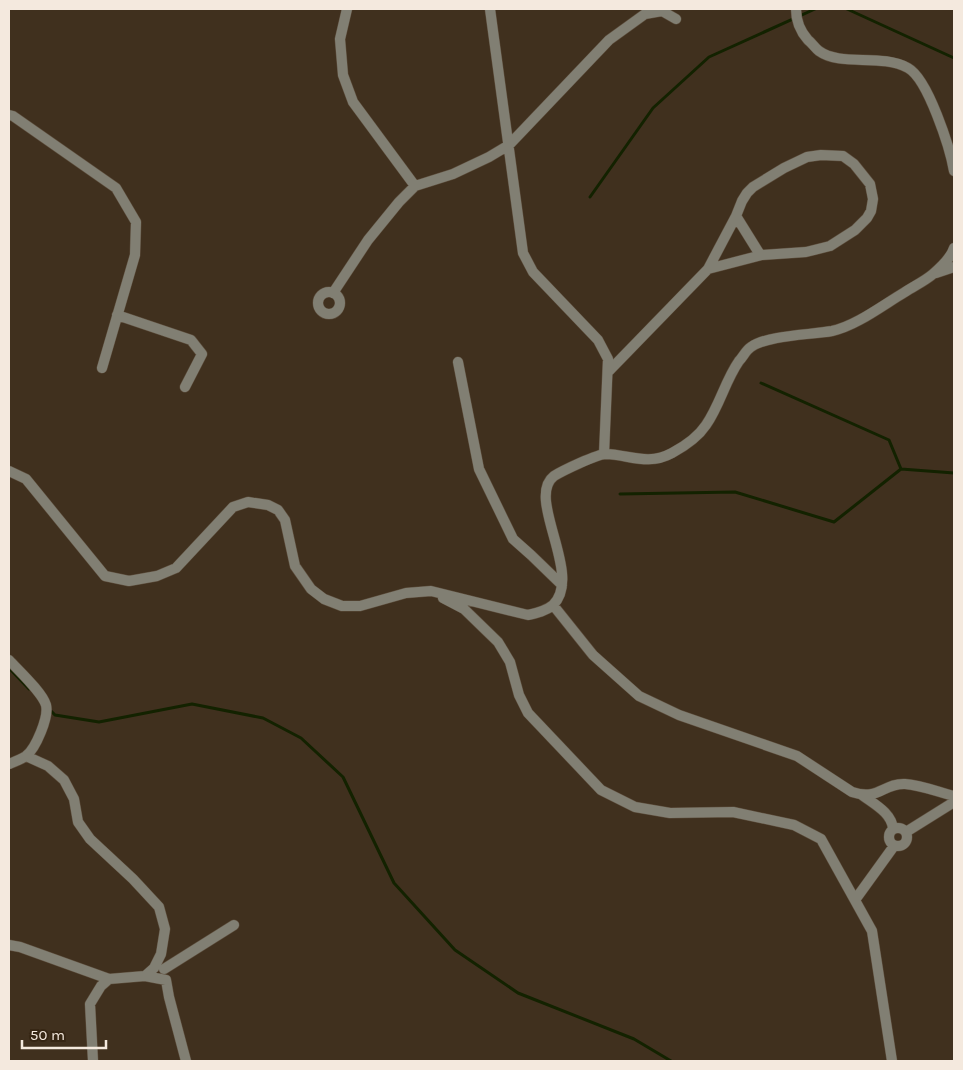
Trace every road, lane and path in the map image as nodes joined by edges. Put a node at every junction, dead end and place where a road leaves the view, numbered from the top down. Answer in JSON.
{"nodes":[{"id":1,"x":347,"y":9,"type":"edge"},
{"id":2,"x":490,"y":9,"type":"edge"},
{"id":3,"x":796,"y":9,"type":"edge"},
{"id":4,"x":676,"y":19,"type":"dead end"},
{"id":5,"x":9,"y":115,"type":"edge"},
{"id":6,"x":509,"y":145,"type":"junction"},
{"id":7,"x":954,"y":171,"type":"edge"},
{"id":8,"x":415,"y":186,"type":"junction"},
{"id":9,"x":736,"y":216,"type":"junction"},
{"id":10,"x":954,"y":248,"type":"edge"},
{"id":11,"x":762,"y":255,"type":"junction"},
{"id":12,"x":954,"y":267,"type":"edge"},
{"id":13,"x":708,"y":270,"type":"junction"},
{"id":14,"x":932,"y":275,"type":"junction"},
{"id":15,"x":333,"y":293,"type":"dead end"},
{"id":16,"x":117,"y":316,"type":"junction"},
{"id":17,"x":458,"y":362,"type":"dead end"},
{"id":18,"x":102,"y":368,"type":"dead end"},
{"id":19,"x":608,"y":372,"type":"junction"},
{"id":20,"x":185,"y":387,"type":"dead end"},
{"id":21,"x":604,"y":454,"type":"junction"},
{"id":22,"x":9,"y":470,"type":"edge"},
{"id":23,"x":562,"y":585,"type":"junction"},
{"id":24,"x":431,"y":591,"type":"junction"},
{"id":25,"x":553,"y":605,"type":"junction"},
{"id":26,"x":9,"y":660,"type":"edge"},
{"id":27,"x":26,"y":756,"type":"junction"},
{"id":28,"x":9,"y":764,"type":"edge"},
{"id":29,"x":862,"y":795,"type":"junction"},
{"id":30,"x":954,"y":796,"type":"edge"},
{"id":31,"x":954,"y":802,"type":"edge"},
{"id":32,"x":893,"y":830,"type":"junction"},
{"id":33,"x":906,"y":832,"type":"junction"},
{"id":34,"x":894,"y":846,"type":"junction"},
{"id":35,"x":855,"y":900,"type":"junction"},
{"id":36,"x":234,"y":925,"type":"dead end"},
{"id":37,"x":9,"y":944,"type":"edge"},
{"id":38,"x":160,"y":954,"type":"junction"},
{"id":39,"x":164,"y":969,"type":"junction"},
{"id":40,"x":145,"y":976,"type":"junction"},
{"id":41,"x":109,"y":979,"type":"junction"},
{"id":42,"x":166,"y":980,"type":"junction"},
{"id":43,"x":93,"y":1061,"type":"edge"},
{"id":44,"x":186,"y":1061,"type":"edge"},
{"id":45,"x":892,"y":1061,"type":"edge"}],
"edges":[{"from":1,"to":8,"type":"street"},
{"from":2,"to":6,"type":"street"},
{"from":3,"to":7,"type":"street"},
{"from":4,"to":6,"type":"street"},
{"from":5,"to":16,"type":"street"},
{"from":6,"to":8,"type":"street"},
{"from":6,"to":19,"type":"street"},
{"from":8,"to":15,"type":"street"},
{"from":9,"to":11,"type":"street"},
{"from":9,"to":11,"type":"street"},
{"from":9,"to":13,"type":"street"},
{"from":10,"to":14,"type":"street"},
{"from":11,"to":13,"type":"street"},
{"from":12,"to":14,"type":"street"},
{"from":13,"to":19,"type":"street"},
{"from":14,"to":21,"type":"street"},
{"from":16,"to":18,"type":"street"},
{"from":16,"to":20,"type":"street"},
{"from":17,"to":23,"type":"street"},
{"from":19,"to":21,"type":"street"},
{"from":21,"to":23,"type":"street"},
{"from":22,"to":24,"type":"street"},
{"from":23,"to":25,"type":"street"},
{"from":24,"to":25,"type":"street"},
{"from":24,"to":35,"type":"street"},
{"from":25,"to":29,"type":"street"},
{"from":26,"to":27,"type":"street"},
{"from":27,"to":28,"type":"street"},
{"from":27,"to":38,"type":"street"},
{"from":29,"to":30,"type":"street"},
{"from":29,"to":32,"type":"street"},
{"from":31,"to":33,"type":"street"},
{"from":32,"to":33,"type":"street"},
{"from":32,"to":34,"type":"street"},
{"from":33,"to":34,"type":"street"},
{"from":34,"to":35,"type":"street"},
{"from":35,"to":45,"type":"street"},
{"from":36,"to":39,"type":"street"},
{"from":37,"to":41,"type":"street"},
{"from":38,"to":39,"type":"street"},
{"from":38,"to":40,"type":"street"},
{"from":39,"to":42,"type":"street"},
{"from":40,"to":41,"type":"street"},
{"from":40,"to":42,"type":"street"},
{"from":41,"to":43,"type":"street"},
{"from":42,"to":44,"type":"street"}]}
